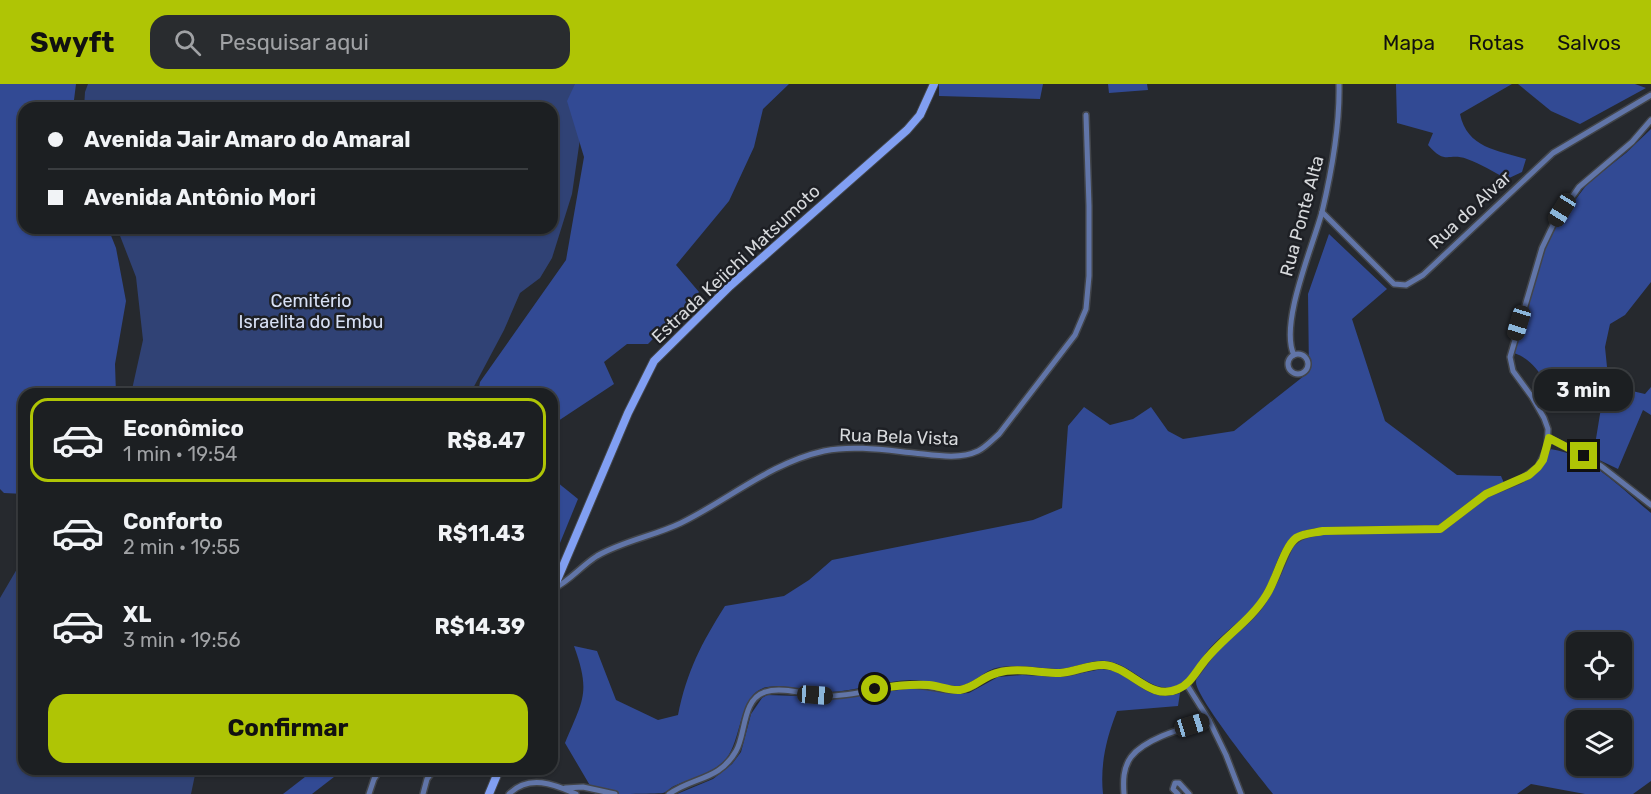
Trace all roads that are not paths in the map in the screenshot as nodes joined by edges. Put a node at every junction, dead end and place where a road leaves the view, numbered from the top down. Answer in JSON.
{"nodes":[{"id":1,"x":934,"y":84,"type":"edge"},
{"id":2,"x":1339,"y":84,"type":"edge"},
{"id":3,"x":1651,"y":95,"type":"edge"},
{"id":4,"x":1086,"y":116,"type":"dead end"},
{"id":5,"x":1651,"y":120,"type":"edge"},
{"id":6,"x":1322,"y":212,"type":"junction"},
{"id":7,"x":1294,"y":355,"type":"dead end"},
{"id":8,"x":1549,"y":438,"type":"junction"},
{"id":9,"x":1651,"y":505,"type":"edge"},
{"id":10,"x":558,"y":578,"type":"edge"},
{"id":11,"x":558,"y":587,"type":"edge"},
{"id":12,"x":1187,"y":685,"type":"junction"},
{"id":13,"x":1209,"y":720,"type":"junction"},
{"id":14,"x":377,"y":775,"type":"edge"},
{"id":15,"x":430,"y":775,"type":"edge"},
{"id":16,"x":498,"y":775,"type":"edge"},
{"id":17,"x":564,"y":788,"type":"junction"},
{"id":18,"x":369,"y":794,"type":"edge"},
{"id":19,"x":423,"y":794,"type":"edge"},
{"id":20,"x":489,"y":794,"type":"edge"},
{"id":21,"x":509,"y":794,"type":"edge"},
{"id":22,"x":576,"y":794,"type":"edge"},
{"id":23,"x":615,"y":794,"type":"edge"},
{"id":24,"x":669,"y":794,"type":"edge"},
{"id":25,"x":1124,"y":794,"type":"edge"},
{"id":26,"x":1178,"y":794,"type":"edge"},
{"id":27,"x":1189,"y":794,"type":"edge"},
{"id":28,"x":1241,"y":794,"type":"edge"}],
"edges":[{"from":1,"to":10,"type":"main road","name":"Estrada Keiichi Matsumoto"},
{"from":2,"to":6,"type":"street","name":"Rua Ponte Alta"},
{"from":3,"to":6,"type":"street","name":"Rua do Alvar"},
{"from":4,"to":11,"type":"street","name":"Rua Bela Vista"},
{"from":5,"to":8,"type":"street"},
{"from":6,"to":7,"type":"street","name":"Rua Ponte Alta"},
{"from":8,"to":9,"type":"street"},
{"from":8,"to":12,"type":"street"},
{"from":12,"to":13,"type":"street"},
{"from":12,"to":24,"type":"street"},
{"from":13,"to":25,"type":"street"},
{"from":13,"to":28,"type":"street"},
{"from":14,"to":18,"type":"street"},
{"from":15,"to":19,"type":"street"},
{"from":16,"to":20,"type":"main road"},
{"from":17,"to":21,"type":"street"},
{"from":17,"to":22,"type":"street"},
{"from":17,"to":23,"type":"street"},
{"from":26,"to":27,"type":"street"}]}
